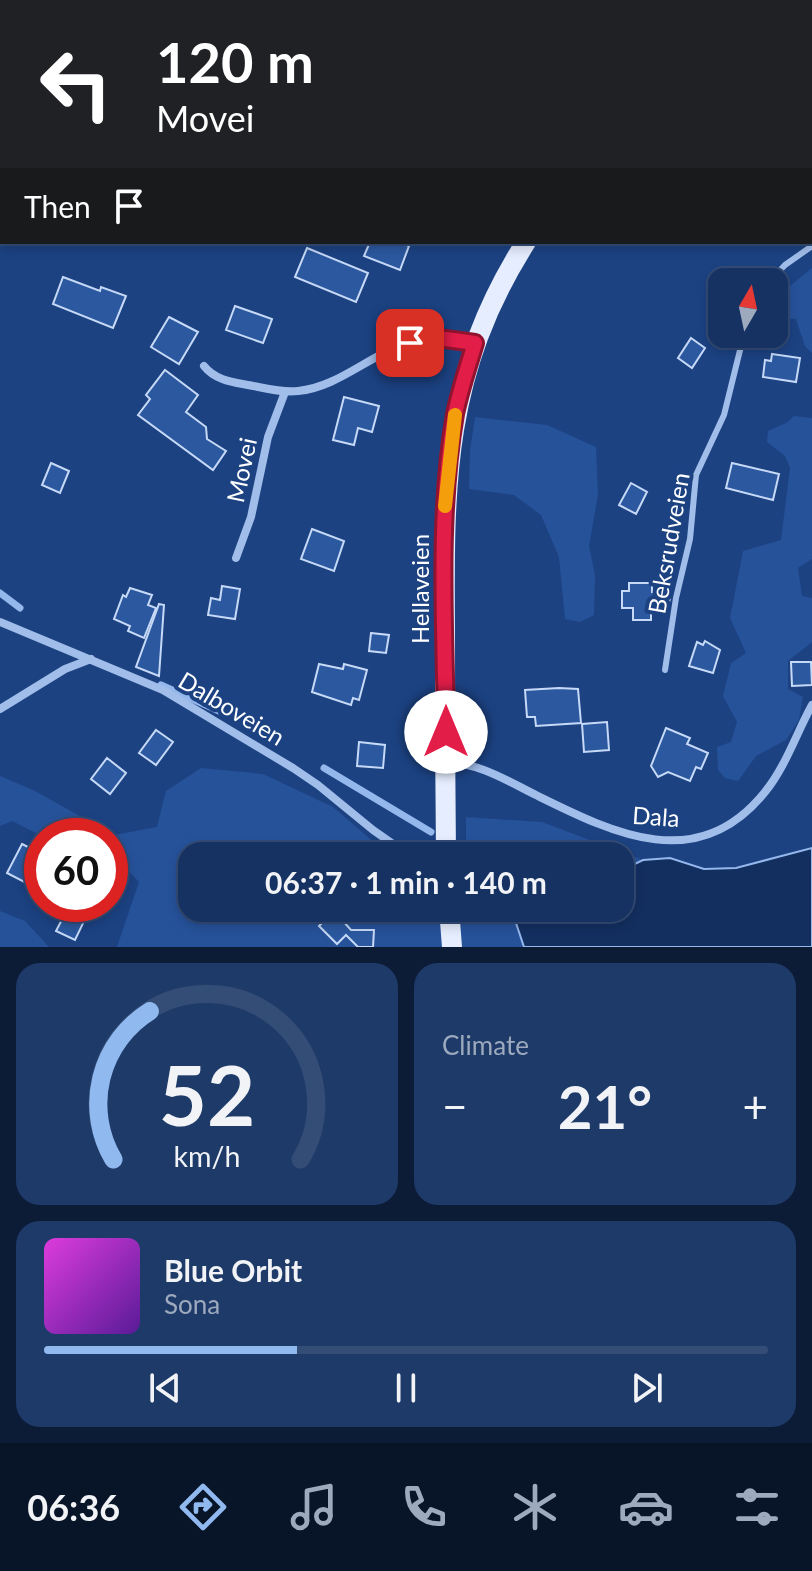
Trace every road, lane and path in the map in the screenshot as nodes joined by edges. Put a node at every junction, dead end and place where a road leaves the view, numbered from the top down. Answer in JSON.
{"nodes":[{"id":1,"x":525,"y":244,"type":"edge"},
{"id":2,"x":812,"y":246,"type":"edge"},
{"id":3,"x":782,"y":268,"type":"edge"},
{"id":4,"x":475,"y":343,"type":"junction"},
{"id":5,"x":741,"y":348,"type":"edge"},
{"id":6,"x":204,"y":366,"type":"dead end"},
{"id":7,"x":285,"y":392,"type":"junction"},
{"id":8,"x":236,"y":558,"type":"dead end"},
{"id":9,"x":0,"y":622,"type":"edge"},
{"id":10,"x":91,"y":659,"type":"junction"},
{"id":11,"x":665,"y":670,"type":"dead end"},
{"id":12,"x":812,"y":705,"type":"edge"},
{"id":13,"x":0,"y":709,"type":"edge"},
{"id":14,"x":446,"y":763,"type":"junction"},
{"id":15,"x":390,"y":842,"type":"edge"},
{"id":16,"x":446,"y":842,"type":"edge"},
{"id":17,"x":450,"y":922,"type":"edge"},
{"id":18,"x":452,"y":947,"type":"edge"}],
"edges":[{"from":1,"to":4,"type":"main road","name":"Hellaveien"},
{"from":2,"to":3,"type":"lane"},
{"from":4,"to":7,"type":"street"},
{"from":4,"to":14,"type":"main road","name":"Hellaveien"},
{"from":5,"to":11,"type":"lane","name":"Beksrudveien"},
{"from":6,"to":7,"type":"street"},
{"from":7,"to":8,"type":"street","name":"Movei"},
{"from":9,"to":10,"type":"street","name":"Dalboveien"},
{"from":10,"to":13,"type":"street"},
{"from":10,"to":15,"type":"street","name":"Dalboveien"},
{"from":12,"to":14,"type":"street","name":"Dala"},
{"from":14,"to":16,"type":"main road","name":"Hellaveien"},
{"from":17,"to":18,"type":"main road"}]}
